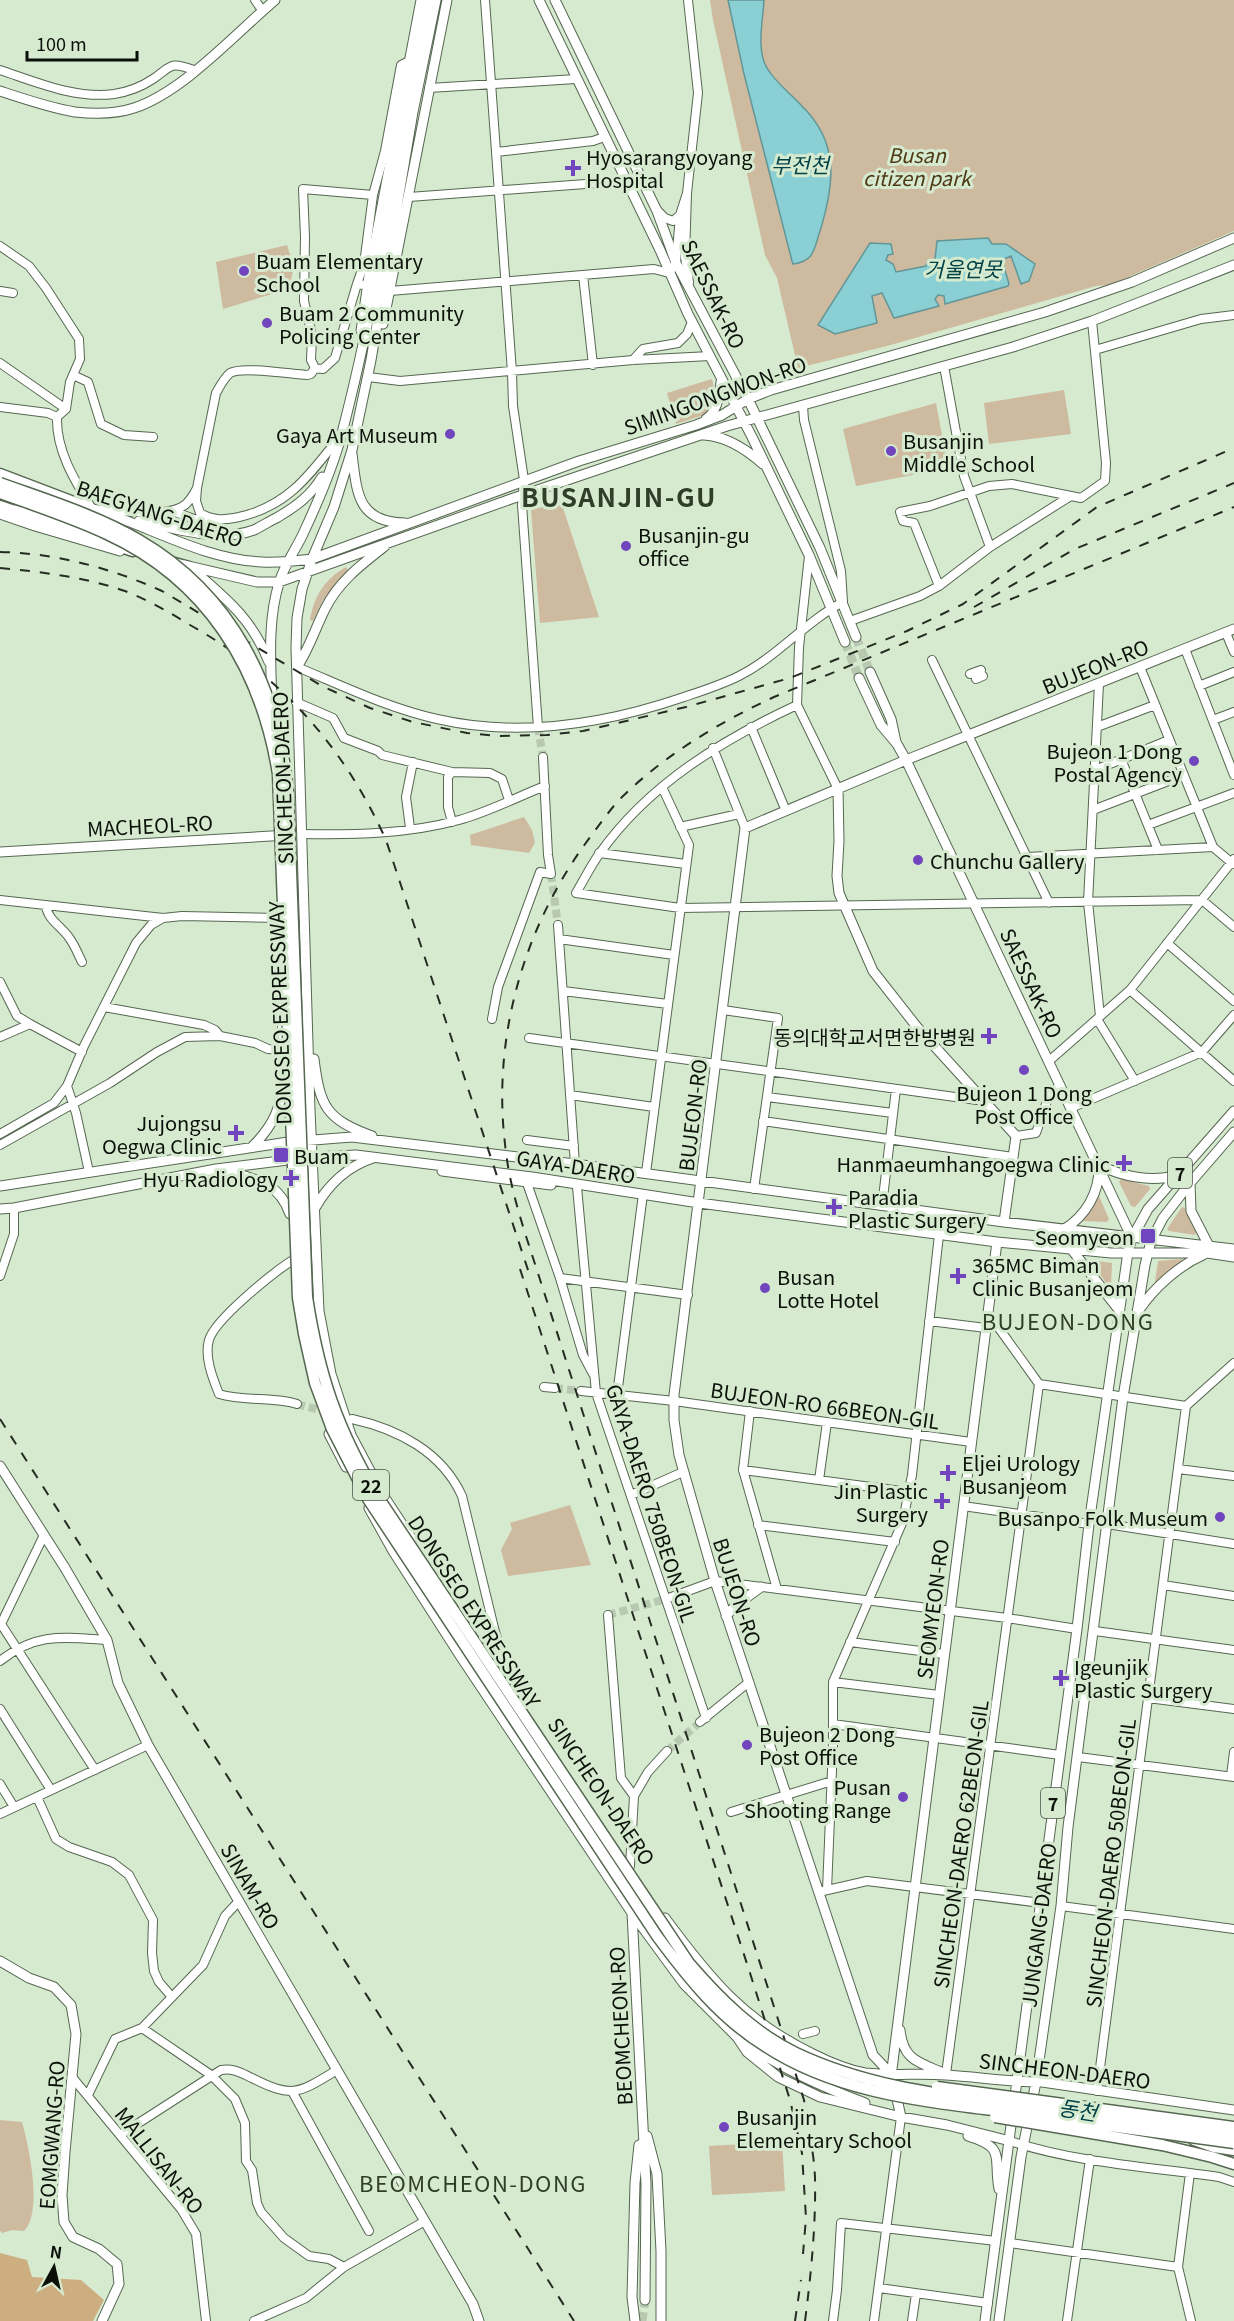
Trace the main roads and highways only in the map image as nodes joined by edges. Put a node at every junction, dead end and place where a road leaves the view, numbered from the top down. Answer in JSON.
{"nodes":[{"id":1,"x":421,"y":0,"type":"edge"},
{"id":2,"x":429,"y":0,"type":"edge"},
{"id":3,"x":436,"y":0,"type":"edge"},
{"id":4,"x":447,"y":0,"type":"edge"},
{"id":5,"x":539,"y":0,"type":"edge"},
{"id":6,"x":555,"y":0,"type":"edge"},
{"id":7,"x":269,"y":4,"type":"edge"},
{"id":8,"x":0,"y":91,"type":"edge"},
{"id":9,"x":1234,"y":238,"type":"edge"},
{"id":10,"x":1234,"y":265,"type":"edge"},
{"id":11,"x":382,"y":275,"type":"junction"},
{"id":12,"x":359,"y":359,"type":"junction"},
{"id":13,"x":371,"y":360,"type":"junction"},
{"id":14,"x":721,"y":382,"type":"junction"},
{"id":15,"x":748,"y":399,"type":"junction"},
{"id":16,"x":735,"y":407,"type":"junction"},
{"id":17,"x":758,"y":419,"type":"junction"},
{"id":18,"x":744,"y":422,"type":"junction"},
{"id":19,"x":696,"y":425,"type":"junction"},
{"id":20,"x":702,"y":435,"type":"junction"},
{"id":21,"x":352,"y":450,"type":"junction"},
{"id":22,"x":335,"y":457,"type":"junction"},
{"id":23,"x":766,"y":466,"type":"junction"},
{"id":24,"x":0,"y":474,"type":"edge"},
{"id":25,"x":0,"y":482,"type":"edge"},
{"id":26,"x":0,"y":493,"type":"edge"},
{"id":27,"x":0,"y":498,"type":"edge"},
{"id":28,"x":0,"y":506,"type":"edge"},
{"id":29,"x":92,"y":509,"type":"junction"},
{"id":30,"x":0,"y":514,"type":"edge"},
{"id":31,"x":113,"y":515,"type":"junction"},
{"id":32,"x":410,"y":523,"type":"junction"},
{"id":33,"x":392,"y":541,"type":"junction"},
{"id":34,"x":312,"y":559,"type":"junction"},
{"id":35,"x":286,"y":562,"type":"junction"},
{"id":36,"x":189,"y":567,"type":"junction"},
{"id":37,"x":308,"y":571,"type":"junction"},
{"id":38,"x":279,"y":582,"type":"junction"},
{"id":39,"x":1230,"y":631,"type":"edge"},
{"id":40,"x":856,"y":637,"type":"tunnel mouth"},
{"id":41,"x":845,"y":642,"type":"tunnel mouth"},
{"id":42,"x":271,"y":667,"type":"junction"},
{"id":43,"x":297,"y":667,"type":"junction"},
{"id":44,"x":870,"y":672,"type":"tunnel mouth"},
{"id":45,"x":859,"y":678,"type":"tunnel mouth"},
{"id":46,"x":897,"y":744,"type":"junction"},
{"id":47,"x":906,"y":760,"type":"junction"},
{"id":48,"x":838,"y":789,"type":"junction"},
{"id":49,"x":302,"y":834,"type":"junction"},
{"id":50,"x":277,"y":835,"type":"junction"},
{"id":51,"x":0,"y":852,"type":"edge"},
{"id":52,"x":308,"y":1030,"type":"junction"},
{"id":53,"x":285,"y":1072,"type":"junction"},
{"id":54,"x":1234,"y":1111,"type":"edge"},
{"id":55,"x":1234,"y":1132,"type":"edge"},
{"id":56,"x":312,"y":1140,"type":"junction"},
{"id":57,"x":387,"y":1141,"type":"junction"},
{"id":58,"x":288,"y":1142,"type":"junction"},
{"id":59,"x":252,"y":1147,"type":"junction"},
{"id":60,"x":312,"y":1157,"type":"junction"},
{"id":61,"x":381,"y":1157,"type":"junction"},
{"id":62,"x":289,"y":1160,"type":"junction"},
{"id":63,"x":1099,"y":1165,"type":"junction"},
{"id":64,"x":216,"y":1169,"type":"junction"},
{"id":65,"x":1178,"y":1175,"type":"junction"},
{"id":66,"x":702,"y":1181,"type":"junction"},
{"id":67,"x":1190,"y":1183,"type":"junction"},
{"id":68,"x":0,"y":1186,"type":"edge"},
{"id":69,"x":607,"y":1189,"type":"junction"},
{"id":70,"x":699,"y":1203,"type":"junction"},
{"id":71,"x":314,"y":1209,"type":"junction"},
{"id":72,"x":0,"y":1210,"type":"edge"},
{"id":73,"x":290,"y":1214,"type":"junction"},
{"id":74,"x":1004,"y":1222,"type":"junction"},
{"id":75,"x":1063,"y":1230,"type":"junction"},
{"id":76,"x":1132,"y":1238,"type":"junction"},
{"id":77,"x":1151,"y":1241,"type":"junction"},
{"id":78,"x":997,"y":1242,"type":"junction"},
{"id":79,"x":1234,"y":1249,"type":"edge"},
{"id":80,"x":1072,"y":1250,"type":"junction"},
{"id":81,"x":1208,"y":1250,"type":"junction"},
{"id":82,"x":1128,"y":1252,"type":"junction"},
{"id":83,"x":1148,"y":1252,"type":"junction"},
{"id":84,"x":1234,"y":1257,"type":"edge"},
{"id":85,"x":1119,"y":1310,"type":"junction"},
{"id":86,"x":1137,"y":1312,"type":"junction"},
{"id":87,"x":0,"y":1466,"type":"edge"},
{"id":88,"x":761,"y":1587,"type":"road end"},
{"id":89,"x":726,"y":1616,"type":"junction"},
{"id":90,"x":630,"y":1866,"type":"junction"},
{"id":91,"x":632,"y":1913,"type":"junction"},
{"id":92,"x":0,"y":1961,"type":"edge"},
{"id":93,"x":899,"y":2010,"type":"junction"},
{"id":94,"x":891,"y":2074,"type":"junction"},
{"id":95,"x":946,"y":2074,"type":"junction"},
{"id":96,"x":850,"y":2075,"type":"junction"},
{"id":97,"x":1018,"y":2082,"type":"junction"},
{"id":98,"x":1036,"y":2082,"type":"junction"},
{"id":99,"x":969,"y":2107,"type":"junction"},
{"id":100,"x":1234,"y":2110,"type":"edge"},
{"id":101,"x":901,"y":2117,"type":"junction"},
{"id":102,"x":642,"y":2119,"type":"junction"},
{"id":103,"x":947,"y":2125,"type":"junction"},
{"id":104,"x":1234,"y":2127,"type":"edge"},
{"id":105,"x":1234,"y":2135,"type":"edge"},
{"id":106,"x":1180,"y":2136,"type":"junction"},
{"id":107,"x":1010,"y":2141,"type":"junction"},
{"id":108,"x":1234,"y":2143,"type":"edge"},
{"id":109,"x":1234,"y":2150,"type":"edge"},
{"id":110,"x":1234,"y":2164,"type":"edge"},
{"id":111,"x":1001,"y":2199,"type":"junction"},
{"id":112,"x":645,"y":2300,"type":"tunnel mouth"},
{"id":113,"x":102,"y":2321,"type":"edge"},
{"id":114,"x":478,"y":2321,"type":"edge"},
{"id":115,"x":635,"y":2321,"type":"edge"},
{"id":116,"x":660,"y":2321,"type":"edge"},
{"id":117,"x":985,"y":2321,"type":"edge"},
{"id":118,"x":999,"y":2321,"type":"edge"}],
"edges":[{"from":1,"to":12,"type":"main road"},
{"from":2,"to":11,"type":"main road"},
{"from":3,"to":11,"type":"main road"},
{"from":4,"to":13,"type":"main road"},
{"from":5,"to":14,"type":"main road","name":"SAESSAK-RO"},
{"from":6,"to":15,"type":"main road","name":"SAESSAK-RO"},
{"from":7,"to":8,"type":"main road"},
{"from":9,"to":15,"type":"main road","name":"SIMINGONGWON-RO"},
{"from":10,"to":17,"type":"main road","name":"SIMINGONGWON-RO"},
{"from":11,"to":12,"type":"main road","name":"SINCHEON-DAERO"},
{"from":11,"to":13,"type":"main road","name":"SINCHEON-DAERO"},
{"from":12,"to":22,"type":"main road","name":"SINCHEON-DAERO"},
{"from":13,"to":21,"type":"main road","name":"SINCHEON-DAERO"},
{"from":14,"to":16,"type":"main road","name":"SAESSAK-RO"},
{"from":14,"to":19,"type":"main road"},
{"from":15,"to":16,"type":"main road","name":"SIMINGONGWON-RO"},
{"from":15,"to":17,"type":"main road","name":"SAESSAK-RO"},
{"from":16,"to":18,"type":"main road","name":"SAESSAK-RO"},
{"from":16,"to":19,"type":"main road","name":"SIMINGONGWON-RO"},
{"from":17,"to":18,"type":"main road","name":"SIMINGONGWON-RO"},
{"from":17,"to":40,"type":"main road","name":"SAESSAK-RO"},
{"from":18,"to":20,"type":"main road","name":"SIMINGONGWON-RO"},
{"from":18,"to":23,"type":"main road","name":"SAESSAK-RO"},
{"from":19,"to":32,"type":"main road","name":"SIMINGONGWON-RO"},
{"from":20,"to":23,"type":"main road"},
{"from":20,"to":33,"type":"main road","name":"SIMINGONGWON-RO"},
{"from":21,"to":32,"type":"main road"},
{"from":21,"to":34,"type":"main road","name":"SINCHEON-DAERO"},
{"from":22,"to":31,"type":"main road"},
{"from":22,"to":35,"type":"main road","name":"SINCHEON-DAERO"},
{"from":23,"to":41,"type":"main road","name":"SAESSAK-RO"},
{"from":24,"to":29,"type":"highway"},
{"from":25,"to":29,"type":"main road","name":"BAEGYANG-DAERO"},
{"from":25,"to":96,"type":"highway","name":"DONGSEO EXPRESSWAY","number":"22","bridge":true},
{"from":26,"to":99,"type":"highway","name":"DONGSEO EXPRESSWAY","number":"22","bridge":true},
{"from":27,"to":36,"type":"main road","name":"BAEGYANG-DAERO"},
{"from":28,"to":36,"type":"highway"},
{"from":29,"to":31,"type":"main road","name":"BAEGYANG-DAERO"},
{"from":30,"to":36,"type":"main road","name":"BAEGYANG-DAERO"},
{"from":31,"to":35,"type":"main road","name":"BAEGYANG-DAERO"},
{"from":32,"to":34,"type":"main road","name":"SIMINGONGWON-RO"},
{"from":33,"to":37,"type":"main road","name":"SIMINGONGWON-RO"},
{"from":33,"to":43,"type":"main road"},
{"from":34,"to":35,"type":"main road","name":"BAEGYANG-DAERO"},
{"from":34,"to":37,"type":"main road","name":"SINCHEON-DAERO"},
{"from":35,"to":38,"type":"main road","name":"SINCHEON-DAERO"},
{"from":36,"to":38,"type":"main road","name":"BAEGYANG-DAERO"},
{"from":36,"to":42,"type":"main road"},
{"from":37,"to":38,"type":"main road","name":"BAEGYANG-DAERO"},
{"from":37,"to":43,"type":"main road","name":"SINCHEON-DAERO"},
{"from":38,"to":42,"type":"main road","name":"SINCHEON-DAERO"},
{"from":39,"to":47,"type":"main road","name":"BUJEON-RO"},
{"from":42,"to":50,"type":"main road","name":"SINCHEON-DAERO"},
{"from":43,"to":49,"type":"main road","name":"SINCHEON-DAERO"},
{"from":44,"to":46,"type":"main road","name":"SAESSAK-RO"},
{"from":45,"to":46,"type":"main road","name":"SAESSAK-RO"},
{"from":46,"to":47,"type":"main road","name":"SAESSAK-RO"},
{"from":47,"to":48,"type":"main road","name":"BUJEON-RO"},
{"from":47,"to":63,"type":"main road","name":"SAESSAK-RO"},
{"from":48,"to":66,"type":"main road","name":"BUJEON-RO"},
{"from":48,"to":74,"type":"main road"},
{"from":49,"to":50,"type":"main road","name":"MACHEOL-RO"},
{"from":49,"to":52,"type":"main road","name":"SINCHEON-DAERO"},
{"from":50,"to":51,"type":"main road","name":"MACHEOL-RO"},
{"from":50,"to":53,"type":"main road","name":"SINCHEON-DAERO"},
{"from":52,"to":56,"type":"main road","name":"SINCHEON-DAERO"},
{"from":52,"to":57,"type":"main road"},
{"from":53,"to":58,"type":"main road","name":"SINCHEON-DAERO"},
{"from":53,"to":59,"type":"main road"},
{"from":54,"to":65,"type":"main road","name":"JUNGANG-DAERO","number":"7"},
{"from":55,"to":67,"type":"main road","name":"JUNGANG-DAERO","number":"7"},
{"from":56,"to":57,"type":"main road"},
{"from":56,"to":58,"type":"main road"},
{"from":56,"to":60,"type":"main road","name":"SINCHEON-DAERO"},
{"from":57,"to":66,"type":"main road","name":"GAYA-DAERO"},
{"from":58,"to":59,"type":"main road"},
{"from":58,"to":62,"type":"main road","name":"SINCHEON-DAERO"},
{"from":59,"to":68,"type":"main road"},
{"from":60,"to":61,"type":"main road","name":"GAYA-DAERO"},
{"from":60,"to":62,"type":"main road","name":"GAYA-DAERO"},
{"from":60,"to":71,"type":"main road","name":"SINCHEON-DAERO"},
{"from":61,"to":69,"type":"main road","name":"GAYA-DAERO"},
{"from":61,"to":69,"type":"main road"},
{"from":61,"to":71,"type":"main road"},
{"from":62,"to":64,"type":"main road","name":"GAYA-DAERO"},
{"from":62,"to":73,"type":"main road","name":"SINCHEON-DAERO"},
{"from":63,"to":65,"type":"main road"},
{"from":63,"to":75,"type":"main road"},
{"from":63,"to":76,"type":"main road","name":"SAESSAK-RO"},
{"from":64,"to":72,"type":"main road","name":"GAYA-DAERO"},
{"from":64,"to":73,"type":"main road"},
{"from":65,"to":76,"type":"main road","name":"JUNGANG-DAERO","number":"7"},
{"from":66,"to":70,"type":"main road","name":"BUJEON-RO"},
{"from":66,"to":74,"type":"main road","name":"GAYA-DAERO"},
{"from":67,"to":77,"type":"main road","name":"JUNGANG-DAERO","number":"7"},
{"from":67,"to":81,"type":"main road"},
{"from":69,"to":70,"type":"main road","name":"GAYA-DAERO"},
{"from":70,"to":78,"type":"main road","name":"GAYA-DAERO"},
{"from":70,"to":89,"type":"main road","name":"BUJEON-RO"},
{"from":71,"to":90,"type":"main road","name":"SINCHEON-DAERO"},
{"from":73,"to":91,"type":"main road","name":"SINCHEON-DAERO"},
{"from":74,"to":75,"type":"main road","name":"GAYA-DAERO"},
{"from":75,"to":76,"type":"main road","name":"GAYA-DAERO"},
{"from":76,"to":77,"type":"main road","name":"GAYA-DAERO"},
{"from":76,"to":82,"type":"main road","name":"JUNGANG-DAERO","number":"7"},
{"from":77,"to":81,"type":"main road","name":"GAYA-DAERO"},
{"from":77,"to":83,"type":"main road","name":"JUNGANG-DAERO","number":"7"},
{"from":78,"to":80,"type":"main road","name":"GAYA-DAERO"},
{"from":78,"to":93,"type":"main road","name":"SEOMYEON-RO"},
{"from":79,"to":81,"type":"main road"},
{"from":80,"to":82,"type":"main road","name":"GAYA-DAERO"},
{"from":80,"to":85,"type":"main road"},
{"from":81,"to":83,"type":"main road","name":"GAYA-DAERO"},
{"from":81,"to":84,"type":"main road"},
{"from":81,"to":86,"type":"main road"},
{"from":82,"to":83,"type":"main road","name":"GAYA-DAERO"},
{"from":82,"to":85,"type":"main road","name":"JUNGANG-DAERO","number":"7"},
{"from":83,"to":86,"type":"main road","name":"JUNGANG-DAERO","number":"7"},
{"from":85,"to":97,"type":"main road","name":"JUNGANG-DAERO","number":"7"},
{"from":86,"to":98,"type":"main road","name":"JUNGANG-DAERO","number":"7"},
{"from":87,"to":114,"type":"main road","name":"SINAM-RO"},
{"from":88,"to":89,"type":"main road"},
{"from":89,"to":94,"type":"main road","name":"BUJEON-RO"},
{"from":90,"to":91,"type":"main road","name":"BEOMCHEON-RO"},
{"from":90,"to":94,"type":"main road","name":"SINCHEON-DAERO"},
{"from":91,"to":101,"type":"main road","name":"SINCHEON-DAERO"},
{"from":91,"to":102,"type":"main road","name":"BEOMCHEON-RO"},
{"from":92,"to":113,"type":"main road","name":"EOMGWANG-RO"},
{"from":93,"to":94,"type":"main road","name":"SEOMYEON-RO"},
{"from":93,"to":95,"type":"main road","name":"SEOMYEON-RO"},
{"from":94,"to":95,"type":"main road","name":"SINCHEON-DAERO"},
{"from":94,"to":101,"type":"main road"},
{"from":95,"to":97,"type":"main road","name":"SINCHEON-DAERO"},
{"from":96,"to":104,"type":"highway","bridge":true},
{"from":96,"to":105,"type":"highway","name":"DONGSEO EXPRESSWAY","number":"22","bridge":true},
{"from":97,"to":98,"type":"main road","name":"SINCHEON-DAERO"},
{"from":97,"to":107,"type":"main road","name":"JUNGANG-DAERO","number":"7","bridge":true},
{"from":98,"to":100,"type":"main road","name":"SINCHEON-DAERO"},
{"from":98,"to":118,"type":"main road","name":"JUNGANG-DAERO","number":"7","bridge":true},
{"from":99,"to":106,"type":"highway","name":"DONGSEO EXPRESSWAY","number":"22","bridge":true},
{"from":99,"to":110,"type":"highway","bridge":true},
{"from":101,"to":103,"type":"main road","name":"SINCHEON-DAERO"},
{"from":102,"to":112,"type":"main road","name":"BEOMCHEON-RO"},
{"from":102,"to":115,"type":"main road"},
{"from":102,"to":116,"type":"main road"},
{"from":103,"to":107,"type":"main road","name":"SINCHEON-DAERO"},
{"from":103,"to":111,"type":"main road"},
{"from":106,"to":108,"type":"highway","name":"DONGSEO EXPRESSWAY","number":"22","bridge":true},
{"from":106,"to":109,"type":"highway","bridge":true},
{"from":107,"to":111,"type":"main road","name":"JUNGANG-DAERO","number":"7"},
{"from":111,"to":117,"type":"main road","name":"JUNGANG-DAERO","number":"7"}]}
